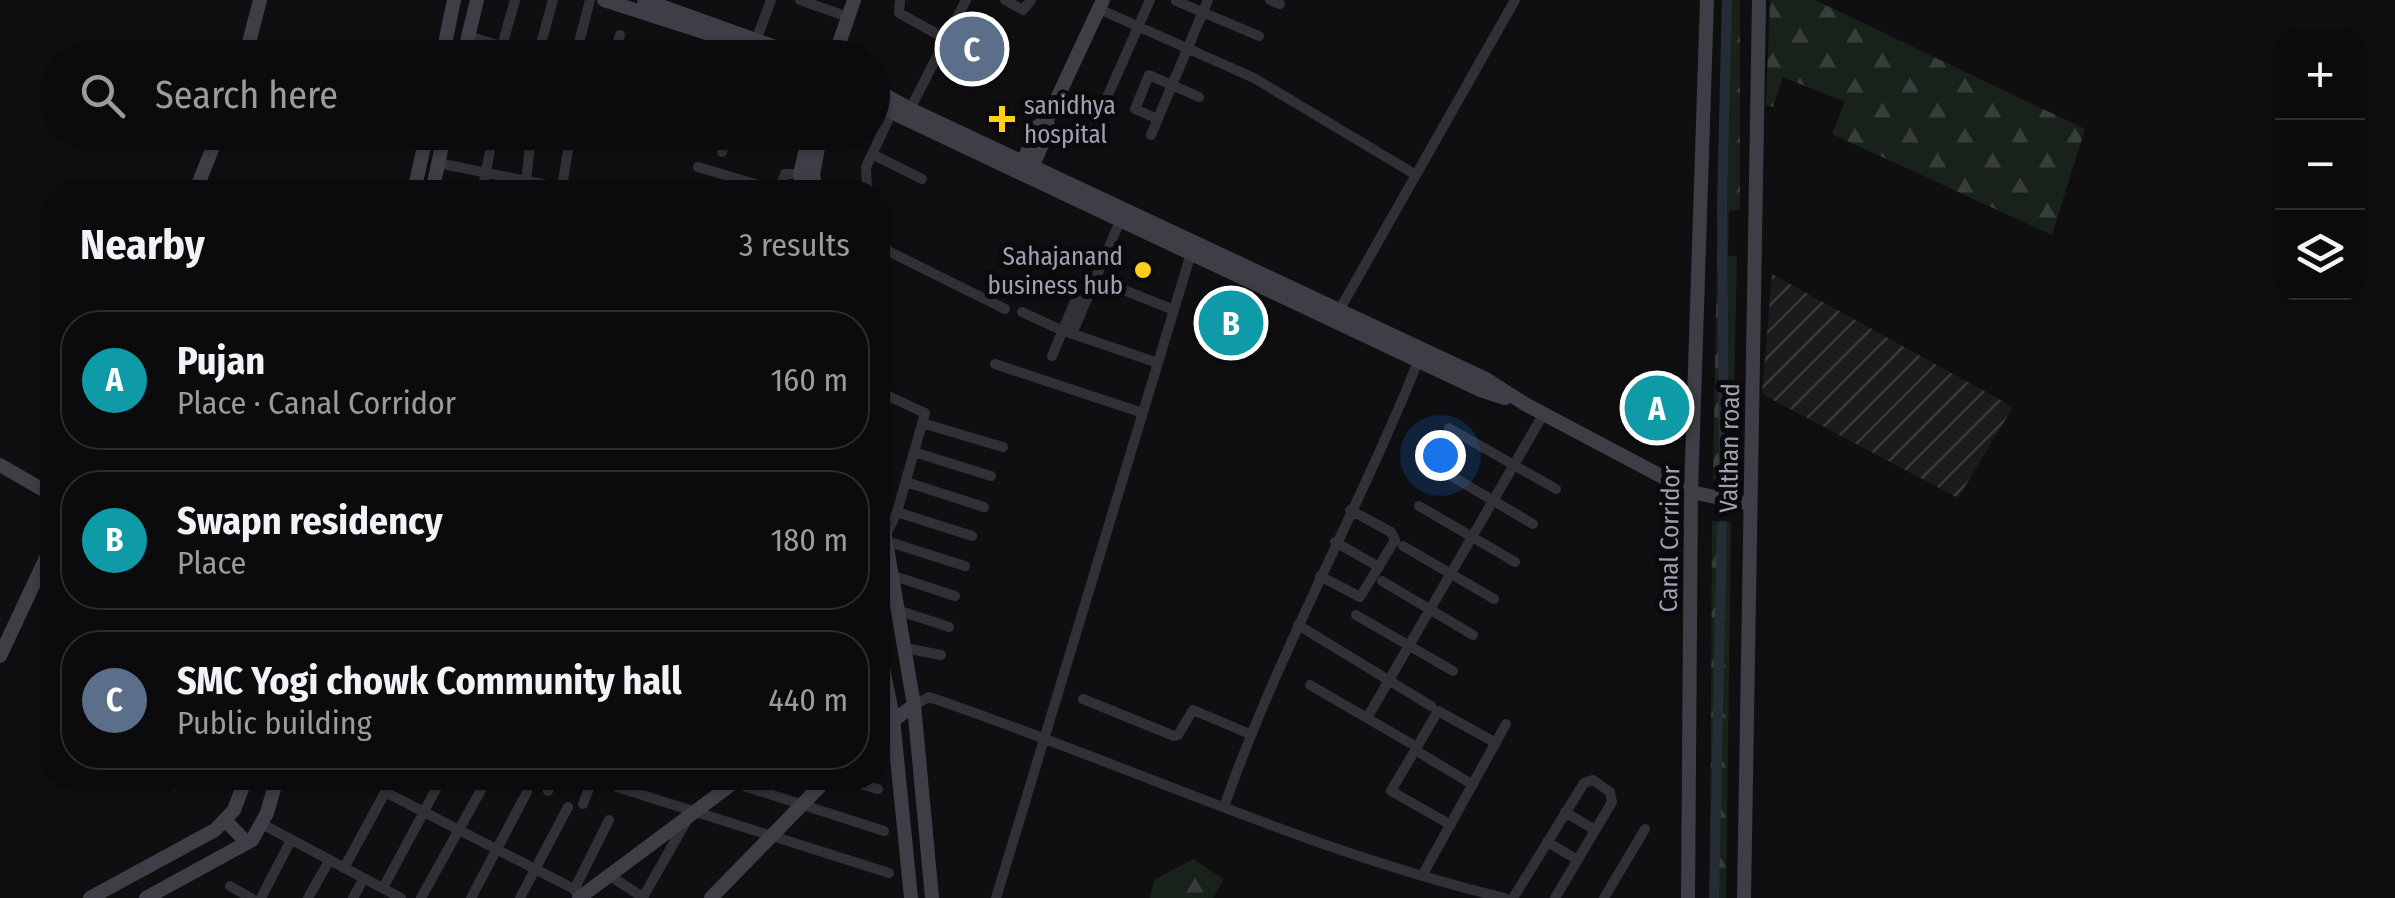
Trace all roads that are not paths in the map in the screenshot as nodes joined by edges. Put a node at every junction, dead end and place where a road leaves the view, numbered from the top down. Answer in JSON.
{"nodes":[{"id":1,"x":260,"y":0,"type":"edge"},
{"id":2,"x":454,"y":0,"type":"edge"},
{"id":3,"x":477,"y":0,"type":"edge"},
{"id":4,"x":516,"y":0,"type":"edge"},
{"id":5,"x":553,"y":0,"type":"edge"},
{"id":6,"x":590,"y":0,"type":"edge"},
{"id":7,"x":604,"y":0,"type":"edge"},
{"id":8,"x":771,"y":0,"type":"edge"},
{"id":9,"x":800,"y":0,"type":"edge"},
{"id":10,"x":854,"y":0,"type":"edge"},
{"id":11,"x":900,"y":0,"type":"edge"},
{"id":12,"x":966,"y":0,"type":"edge"},
{"id":13,"x":1004,"y":0,"type":"edge"},
{"id":14,"x":1031,"y":0,"type":"edge"},
{"id":15,"x":1150,"y":0,"type":"edge"},
{"id":16,"x":1515,"y":0,"type":"edge"},
{"id":17,"x":1707,"y":0,"type":"edge"},
{"id":18,"x":1760,"y":0,"type":"edge"},
{"id":19,"x":1176,"y":1,"type":"edge"},
{"id":20,"x":644,"y":3,"type":"edge"},
{"id":21,"x":1101,"y":5,"type":"edge"},
{"id":22,"x":1206,"y":6,"type":"edge"},
{"id":23,"x":848,"y":17,"type":"junction"},
{"id":24,"x":1139,"y":27,"type":"junction"},
{"id":25,"x":620,"y":35,"type":"dead end"},
{"id":26,"x":713,"y":35,"type":"junction"},
{"id":27,"x":468,"y":36,"type":"junction"},
{"id":28,"x":1259,"y":36,"type":"dead end"},
{"id":29,"x":946,"y":39,"type":"junction"},
{"id":30,"x":250,"y":40,"type":"edge"},
{"id":31,"x":446,"y":40,"type":"edge"},
{"id":32,"x":467,"y":40,"type":"edge"},
{"id":33,"x":482,"y":40,"type":"edge"},
{"id":34,"x":502,"y":40,"type":"edge"},
{"id":35,"x":542,"y":40,"type":"edge"},
{"id":36,"x":580,"y":40,"type":"edge"},
{"id":37,"x":618,"y":40,"type":"edge"},
{"id":38,"x":712,"y":40,"type":"edge"},
{"id":39,"x":727,"y":40,"type":"edge"},
{"id":40,"x":730,"y":40,"type":"edge"},
{"id":41,"x":755,"y":40,"type":"edge"},
{"id":42,"x":840,"y":40,"type":"edge"},
{"id":43,"x":1188,"y":48,"type":"junction"},
{"id":44,"x":1172,"y":84,"type":"junction"},
{"id":45,"x":890,"y":97,"type":"edge"},
{"id":46,"x":1199,"y":97,"type":"dead end"},
{"id":47,"x":910,"y":108,"type":"junction"},
{"id":48,"x":891,"y":114,"type":"edge"},
{"id":49,"x":1158,"y":119,"type":"junction"},
{"id":50,"x":1093,"y":129,"type":"dead end"},
{"id":51,"x":1152,"y":135,"type":"dead end"},
{"id":52,"x":211,"y":150,"type":"edge"},
{"id":53,"x":423,"y":150,"type":"edge"},
{"id":54,"x":441,"y":150,"type":"edge"},
{"id":55,"x":490,"y":150,"type":"edge"},
{"id":56,"x":529,"y":150,"type":"edge"},
{"id":57,"x":806,"y":150,"type":"edge"},
{"id":58,"x":818,"y":150,"type":"edge"},
{"id":59,"x":874,"y":150,"type":"edge"},
{"id":60,"x":568,"y":151,"type":"dead end"},
{"id":61,"x":872,"y":154,"type":"junction"},
{"id":62,"x":438,"y":163,"type":"junction"},
{"id":63,"x":698,"y":167,"type":"dead end"},
{"id":64,"x":1025,"y":169,"type":"junction"},
{"id":65,"x":486,"y":173,"type":"junction"},
{"id":66,"x":800,"y":174,"type":"junction"},
{"id":67,"x":1416,"y":175,"type":"junction"},
{"id":68,"x":922,"y":179,"type":"dead end"},
{"id":69,"x":200,"y":180,"type":"edge"},
{"id":70,"x":417,"y":180,"type":"edge"},
{"id":71,"x":434,"y":180,"type":"edge"},
{"id":72,"x":485,"y":180,"type":"edge"},
{"id":73,"x":508,"y":180,"type":"edge"},
{"id":74,"x":524,"y":180,"type":"edge"},
{"id":75,"x":564,"y":180,"type":"edge"},
{"id":76,"x":740,"y":180,"type":"edge"},
{"id":77,"x":783,"y":180,"type":"edge"},
{"id":78,"x":801,"y":180,"type":"edge"},
{"id":79,"x":814,"y":180,"type":"edge"},
{"id":80,"x":865,"y":180,"type":"edge"},
{"id":81,"x":1120,"y":221,"type":"junction"},
{"id":82,"x":1192,"y":247,"type":"junction"},
{"id":83,"x":890,"y":252,"type":"edge"},
{"id":84,"x":1096,"y":277,"type":"junction"},
{"id":85,"x":1005,"y":310,"type":"dead end"},
{"id":86,"x":1174,"y":310,"type":"junction"},
{"id":87,"x":1340,"y":310,"type":"junction"},
{"id":88,"x":1022,"y":312,"type":"dead end"},
{"id":89,"x":1067,"y":332,"type":"junction"},
{"id":90,"x":1420,"y":355,"type":"junction"},
{"id":91,"x":1052,"y":356,"type":"dead end"},
{"id":92,"x":1158,"y":363,"type":"junction"},
{"id":93,"x":994,"y":364,"type":"dead end"},
{"id":94,"x":890,"y":397,"type":"edge"},
{"id":95,"x":1544,"y":413,"type":"junction"},
{"id":96,"x":1143,"y":414,"type":"junction"},
{"id":97,"x":922,"y":423,"type":"junction"},
{"id":98,"x":1449,"y":428,"type":"dead end"},
{"id":99,"x":1004,"y":447,"type":"dead end"},
{"id":100,"x":914,"y":452,"type":"junction"},
{"id":101,"x":1431,"y":464,"type":"dead end"},
{"id":102,"x":1514,"y":465,"type":"junction"},
{"id":103,"x":0,"y":466,"type":"edge"},
{"id":104,"x":991,"y":476,"type":"dead end"},
{"id":105,"x":906,"y":482,"type":"junction"},
{"id":106,"x":40,"y":488,"type":"edge"},
{"id":107,"x":1556,"y":489,"type":"dead end"},
{"id":108,"x":1691,"y":492,"type":"junction"},
{"id":109,"x":1494,"y":501,"type":"junction"},
{"id":110,"x":1750,"y":504,"type":"junction"},
{"id":111,"x":984,"y":506,"type":"dead end"},
{"id":112,"x":1419,"y":506,"type":"dead end"},
{"id":113,"x":1350,"y":510,"type":"junction"},
{"id":114,"x":898,"y":512,"type":"junction"},
{"id":115,"x":1533,"y":524,"type":"dead end"},
{"id":116,"x":890,"y":530,"type":"edge"},
{"id":117,"x":972,"y":536,"type":"dead end"},
{"id":118,"x":1474,"y":538,"type":"junction"},
{"id":119,"x":890,"y":540,"type":"edge"},
{"id":120,"x":1336,"y":542,"type":"junction"},
{"id":121,"x":1403,"y":546,"type":"dead end"},
{"id":122,"x":1515,"y":562,"type":"dead end"},
{"id":123,"x":965,"y":566,"type":"dead end"},
{"id":124,"x":1379,"y":567,"type":"junction"},
{"id":125,"x":890,"y":568,"type":"edge"},
{"id":126,"x":40,"y":571,"type":"edge"},
{"id":127,"x":1452,"y":574,"type":"junction"},
{"id":128,"x":891,"y":575,"type":"junction"},
{"id":129,"x":1320,"y":576,"type":"junction"},
{"id":130,"x":1382,"y":581,"type":"dead end"},
{"id":131,"x":955,"y":596,"type":"dead end"},
{"id":132,"x":1494,"y":599,"type":"dead end"},
{"id":133,"x":897,"y":610,"type":"junction"},
{"id":134,"x":1432,"y":610,"type":"junction"},
{"id":135,"x":1356,"y":614,"type":"dead end"},
{"id":136,"x":1298,"y":625,"type":"junction"},
{"id":137,"x":949,"y":627,"type":"dead end"},
{"id":138,"x":1473,"y":635,"type":"dead end"},
{"id":139,"x":1409,"y":646,"type":"junction"},
{"id":140,"x":905,"y":648,"type":"junction"},
{"id":141,"x":941,"y":655,"type":"dead end"},
{"id":142,"x":0,"y":656,"type":"edge"},
{"id":143,"x":1453,"y":671,"type":"dead end"},
{"id":144,"x":1388,"y":682,"type":"junction"},
{"id":145,"x":1310,"y":685,"type":"dead end"},
{"id":146,"x":1083,"y":698,"type":"dead end"},
{"id":147,"x":914,"y":705,"type":"junction"},
{"id":148,"x":1431,"y":706,"type":"dead end"},
{"id":149,"x":890,"y":710,"type":"edge"},
{"id":150,"x":892,"y":718,"type":"junction"},
{"id":151,"x":1366,"y":718,"type":"junction"},
{"id":152,"x":1506,"y":724,"type":"dead end"},
{"id":153,"x":1250,"y":734,"type":"junction"},
{"id":154,"x":1048,"y":736,"type":"junction"},
{"id":155,"x":1496,"y":743,"type":"junction"},
{"id":156,"x":1412,"y":746,"type":"junction"},
{"id":157,"x":1473,"y":785,"type":"junction"},
{"id":158,"x":242,"y":790,"type":"edge"},
{"id":159,"x":273,"y":790,"type":"edge"},
{"id":160,"x":435,"y":790,"type":"edge"},
{"id":161,"x":481,"y":790,"type":"edge"},
{"id":162,"x":588,"y":790,"type":"edge"},
{"id":163,"x":628,"y":790,"type":"edge"},
{"id":164,"x":718,"y":790,"type":"edge"},
{"id":165,"x":778,"y":790,"type":"edge"},
{"id":166,"x":804,"y":790,"type":"edge"},
{"id":167,"x":815,"y":790,"type":"edge"},
{"id":168,"x":385,"y":792,"type":"joint"},
{"id":169,"x":528,"y":792,"type":"dead end"},
{"id":170,"x":808,"y":797,"type":"junction"},
{"id":171,"x":582,"y":804,"type":"dead end"},
{"id":172,"x":568,"y":807,"type":"dead end"},
{"id":173,"x":1224,"y":807,"type":"junction"},
{"id":174,"x":423,"y":812,"type":"junction"},
{"id":175,"x":1566,"y":812,"type":"junction"},
{"id":176,"x":692,"y":813,"type":"junction"},
{"id":177,"x":609,"y":820,"type":"dead end"},
{"id":178,"x":226,"y":822,"type":"junction"},
{"id":179,"x":262,"y":824,"type":"junction"},
{"id":180,"x":1450,"y":825,"type":"junction"},
{"id":181,"x":1595,"y":830,"type":"junction"},
{"id":182,"x":1646,"y":830,"type":"dead end"},
{"id":183,"x":884,"y":831,"type":"dead end"},
{"id":184,"x":460,"y":832,"type":"junction"},
{"id":185,"x":772,"y":834,"type":"junction"},
{"id":186,"x":291,"y":840,"type":"junction"},
{"id":187,"x":1547,"y":842,"type":"junction"},
{"id":188,"x":247,"y":843,"type":"junction"},
{"id":189,"x":497,"y":851,"type":"junction"},
{"id":190,"x":1578,"y":860,"type":"junction"},
{"id":191,"x":329,"y":861,"type":"junction"},
{"id":192,"x":344,"y":868,"type":"junction"},
{"id":193,"x":535,"y":871,"type":"junction"},
{"id":194,"x":889,"y":873,"type":"dead end"},
{"id":195,"x":1424,"y":874,"type":"junction"},
{"id":196,"x":610,"y":876,"type":"junction"},
{"id":197,"x":364,"y":878,"type":"junction"},
{"id":198,"x":230,"y":886,"type":"dead end"},
{"id":199,"x":383,"y":888,"type":"junction"},
{"id":200,"x":579,"y":894,"type":"edge"},
{"id":201,"x":1501,"y":897,"type":"edge"},
{"id":202,"x":90,"y":898,"type":"edge"},
{"id":203,"x":146,"y":898,"type":"edge"},
{"id":204,"x":250,"y":898,"type":"edge"},
{"id":205,"x":261,"y":898,"type":"edge"},
{"id":206,"x":308,"y":898,"type":"edge"},
{"id":207,"x":353,"y":898,"type":"edge"},
{"id":208,"x":399,"y":898,"type":"edge"},
{"id":209,"x":422,"y":898,"type":"edge"},
{"id":210,"x":471,"y":898,"type":"edge"},
{"id":211,"x":520,"y":898,"type":"edge"},
{"id":212,"x":644,"y":898,"type":"edge"},
{"id":213,"x":711,"y":898,"type":"edge"},
{"id":214,"x":911,"y":898,"type":"edge"},
{"id":215,"x":932,"y":898,"type":"edge"},
{"id":216,"x":996,"y":898,"type":"edge"},
{"id":217,"x":1555,"y":898,"type":"edge"},
{"id":218,"x":1604,"y":898,"type":"edge"},
{"id":219,"x":1688,"y":898,"type":"edge"},
{"id":220,"x":1744,"y":898,"type":"edge"}],
"edges":[{"from":1,"to":30,"type":"street"},
{"from":2,"to":31,"type":"street"},
{"from":3,"to":27,"type":"street"},
{"from":4,"to":34,"type":"street"},
{"from":5,"to":35,"type":"street"},
{"from":6,"to":36,"type":"street"},
{"from":7,"to":20,"type":"street"},
{"from":8,"to":41,"type":"street"},
{"from":9,"to":23,"type":"street"},
{"from":10,"to":23,"type":"street"},
{"from":11,"to":29,"type":"street"},
{"from":12,"to":29,"type":"street"},
{"from":13,"to":14,"type":"street"},
{"from":15,"to":24,"type":"street"},
{"from":16,"to":67,"type":"street"},
{"from":17,"to":108,"type":"street","name":"Canal Corridor"},
{"from":18,"to":110,"type":"street","name":"Valthan road"},
{"from":19,"to":22,"type":"street"},
{"from":20,"to":26,"type":"street"},
{"from":20,"to":40,"type":"street"},
{"from":21,"to":24,"type":"street"},
{"from":21,"to":64,"type":"street"},
{"from":22,"to":28,"type":"street"},
{"from":22,"to":43,"type":"street"},
{"from":23,"to":42,"type":"street"},
{"from":24,"to":43,"type":"street"},
{"from":24,"to":50,"type":"street"},
{"from":25,"to":37,"type":"street"},
{"from":26,"to":38,"type":"street"},
{"from":26,"to":39,"type":"street"},
{"from":27,"to":32,"type":"street"},
{"from":27,"to":33,"type":"street"},
{"from":29,"to":47,"type":"street"},
{"from":43,"to":44,"type":"street"},
{"from":43,"to":67,"type":"street"},
{"from":44,"to":46,"type":"street"},
{"from":44,"to":49,"type":"street"},
{"from":44,"to":49,"type":"street"},
{"from":45,"to":47,"type":"street"},
{"from":47,"to":64,"type":"street"},
{"from":48,"to":64,"type":"street"},
{"from":49,"to":51,"type":"street"},
{"from":52,"to":69,"type":"street"},
{"from":53,"to":70,"type":"street"},
{"from":54,"to":62,"type":"street"},
{"from":55,"to":65,"type":"street"},
{"from":56,"to":74,"type":"street"},
{"from":57,"to":66,"type":"street"},
{"from":58,"to":79,"type":"street"},
{"from":59,"to":61,"type":"street"},
{"from":60,"to":75,"type":"street"},
{"from":61,"to":68,"type":"street"},
{"from":61,"to":80,"type":"street"},
{"from":62,"to":65,"type":"street"},
{"from":62,"to":71,"type":"street"},
{"from":63,"to":76,"type":"street"},
{"from":64,"to":81,"type":"street"},
{"from":64,"to":82,"type":"street"},
{"from":65,"to":72,"type":"street"},
{"from":65,"to":73,"type":"street"},
{"from":66,"to":77,"type":"street"},
{"from":66,"to":78,"type":"street"},
{"from":67,"to":87,"type":"street"},
{"from":81,"to":82,"type":"street"},
{"from":81,"to":84,"type":"street"},
{"from":82,"to":86,"type":"street"},
{"from":82,"to":87,"type":"street"},
{"from":82,"to":90,"type":"street"},
{"from":83,"to":85,"type":"street"},
{"from":84,"to":86,"type":"street"},
{"from":84,"to":89,"type":"street"},
{"from":86,"to":92,"type":"street"},
{"from":87,"to":90,"type":"street"},
{"from":88,"to":89,"type":"street"},
{"from":89,"to":91,"type":"street"},
{"from":89,"to":92,"type":"street"},
{"from":90,"to":95,"type":"street"},
{"from":90,"to":113,"type":"street"},
{"from":92,"to":96,"type":"street"},
{"from":93,"to":96,"type":"street"},
{"from":94,"to":97,"type":"street"},
{"from":95,"to":102,"type":"street"},
{"from":95,"to":108,"type":"street"},
{"from":96,"to":154,"type":"street"},
{"from":97,"to":99,"type":"street"},
{"from":97,"to":100,"type":"street"},
{"from":98,"to":102,"type":"street"},
{"from":100,"to":104,"type":"street"},
{"from":100,"to":105,"type":"street"},
{"from":101,"to":109,"type":"street"},
{"from":102,"to":107,"type":"street"},
{"from":102,"to":109,"type":"street"},
{"from":103,"to":106,"type":"street"},
{"from":105,"to":111,"type":"street"},
{"from":105,"to":114,"type":"street"},
{"from":108,"to":110,"type":"street"},
{"from":108,"to":219,"type":"street","name":"Canal Corridor"},
{"from":109,"to":115,"type":"street"},
{"from":109,"to":118,"type":"street"},
{"from":110,"to":220,"type":"street","name":"Valthan road"},
{"from":112,"to":118,"type":"street"},
{"from":113,"to":120,"type":"street"},
{"from":113,"to":124,"type":"street"},
{"from":114,"to":116,"type":"street"},
{"from":114,"to":117,"type":"street"},
{"from":118,"to":122,"type":"street"},
{"from":118,"to":127,"type":"street"},
{"from":119,"to":123,"type":"street"},
{"from":120,"to":124,"type":"street"},
{"from":120,"to":129,"type":"street"},
{"from":121,"to":127,"type":"street"},
{"from":124,"to":129,"type":"street"},
{"from":125,"to":128,"type":"street"},
{"from":126,"to":142,"type":"street"},
{"from":127,"to":132,"type":"street"},
{"from":127,"to":134,"type":"street"},
{"from":128,"to":131,"type":"street"},
{"from":128,"to":133,"type":"street"},
{"from":129,"to":136,"type":"street"},
{"from":130,"to":134,"type":"street"},
{"from":133,"to":137,"type":"street"},
{"from":133,"to":140,"type":"street"},
{"from":134,"to":138,"type":"street"},
{"from":134,"to":139,"type":"street"},
{"from":135,"to":139,"type":"street"},
{"from":136,"to":144,"type":"street"},
{"from":136,"to":153,"type":"street"},
{"from":139,"to":143,"type":"street"},
{"from":139,"to":144,"type":"street"},
{"from":140,"to":141,"type":"street"},
{"from":140,"to":147,"type":"street"},
{"from":144,"to":148,"type":"street"},
{"from":144,"to":151,"type":"street"},
{"from":145,"to":151,"type":"street"},
{"from":146,"to":153,"type":"street"},
{"from":147,"to":150,"type":"street"},
{"from":147,"to":154,"type":"street"},
{"from":147,"to":215,"type":"street"},
{"from":149,"to":150,"type":"street"},
{"from":150,"to":214,"type":"street"},
{"from":151,"to":156,"type":"street"},
{"from":152,"to":155,"type":"street"},
{"from":153,"to":173,"type":"street"},
{"from":154,"to":173,"type":"street"},
{"from":154,"to":216,"type":"street"},
{"from":155,"to":156,"type":"street"},
{"from":155,"to":157,"type":"street"},
{"from":156,"to":157,"type":"street"},
{"from":156,"to":180,"type":"street"},
{"from":157,"to":180,"type":"street"},
{"from":158,"to":178,"type":"street"},
{"from":159,"to":179,"type":"street"},
{"from":160,"to":174,"type":"street"},
{"from":161,"to":184,"type":"street"},
{"from":162,"to":171,"type":"street"},
{"from":163,"to":176,"type":"street"},
{"from":164,"to":176,"type":"street"},
{"from":165,"to":170,"type":"street"},
{"from":166,"to":170,"type":"street"},
{"from":167,"to":170,"type":"street"},
{"from":168,"to":174,"type":"street"},
{"from":168,"to":192,"type":"street"},
{"from":169,"to":189,"type":"street"},
{"from":170,"to":183,"type":"street"},
{"from":170,"to":185,"type":"street"},
{"from":172,"to":193,"type":"street"},
{"from":173,"to":195,"type":"street"},
{"from":174,"to":184,"type":"street"},
{"from":174,"to":199,"type":"street"},
{"from":175,"to":181,"type":"street"},
{"from":175,"to":181,"type":"street"},
{"from":175,"to":187,"type":"street"},
{"from":176,"to":185,"type":"street"},
{"from":176,"to":196,"type":"street"},
{"from":176,"to":212,"type":"street"},
{"from":177,"to":200,"type":"street"},
{"from":178,"to":188,"type":"street"},
{"from":178,"to":202,"type":"street"},
{"from":179,"to":186,"type":"street"},
{"from":179,"to":188,"type":"street"},
{"from":180,"to":195,"type":"street"},
{"from":181,"to":190,"type":"street"},
{"from":182,"to":218,"type":"street"},
{"from":184,"to":189,"type":"street"},
{"from":184,"to":209,"type":"street"},
{"from":185,"to":194,"type":"street"},
{"from":185,"to":213,"type":"street"},
{"from":186,"to":191,"type":"street"},
{"from":186,"to":205,"type":"street"},
{"from":187,"to":190,"type":"street"},
{"from":187,"to":201,"type":"street"},
{"from":188,"to":203,"type":"street"},
{"from":189,"to":193,"type":"street"},
{"from":189,"to":210,"type":"street"},
{"from":190,"to":217,"type":"street"},
{"from":191,"to":192,"type":"street"},
{"from":191,"to":206,"type":"street"},
{"from":192,"to":197,"type":"street"},
{"from":193,"to":200,"type":"street"},
{"from":193,"to":211,"type":"street"},
{"from":195,"to":201,"type":"street"},
{"from":196,"to":200,"type":"street"},
{"from":196,"to":212,"type":"street"},
{"from":197,"to":199,"type":"street"},
{"from":197,"to":207,"type":"street"},
{"from":198,"to":204,"type":"street"},
{"from":199,"to":208,"type":"street"}]}
